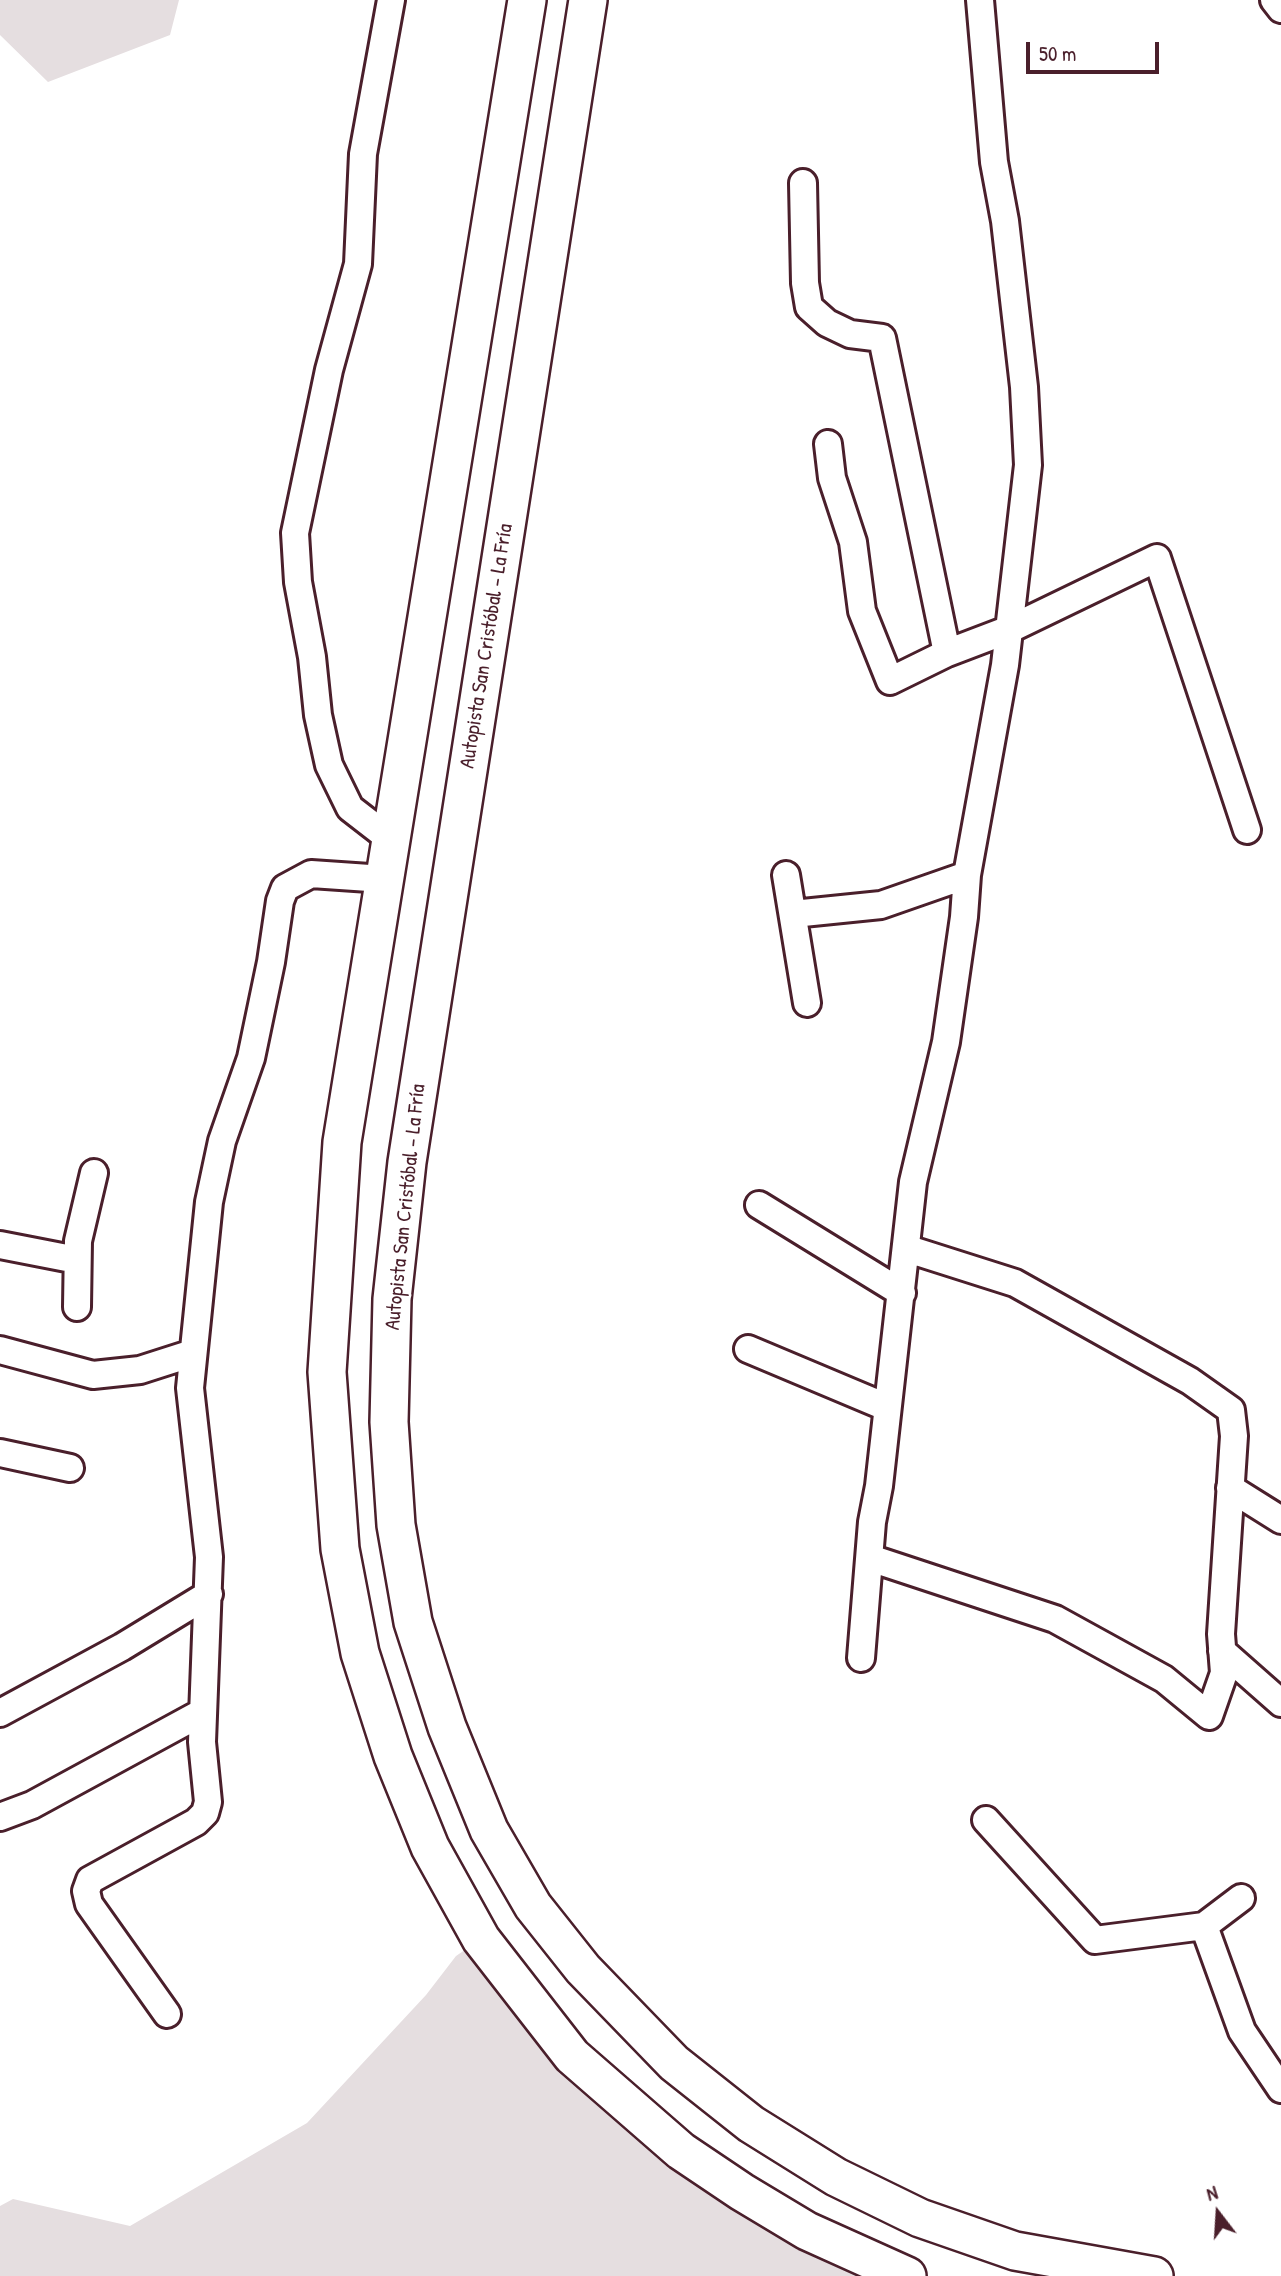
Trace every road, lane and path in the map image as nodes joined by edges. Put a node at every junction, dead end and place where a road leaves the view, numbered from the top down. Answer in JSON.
{"nodes":[{"id":1,"x":391,"y":0,"type":"edge"},
{"id":2,"x":527,"y":0,"type":"edge"},
{"id":3,"x":587,"y":0,"type":"edge"},
{"id":4,"x":980,"y":0,"type":"edge"},
{"id":5,"x":1274,"y":0,"type":"edge"},
{"id":6,"x":1281,"y":9,"type":"edge"},
{"id":7,"x":803,"y":183,"type":"dead end"},
{"id":8,"x":828,"y":444,"type":"dead end"},
{"id":9,"x":1010,"y":629,"type":"junction"},
{"id":10,"x":947,"y":653,"type":"junction"},
{"id":11,"x":1247,"y":830,"type":"dead end"},
{"id":12,"x":390,"y":839,"type":"junction"},
{"id":13,"x":786,"y":875,"type":"dead end"},
{"id":14,"x":967,"y":875,"type":"junction"},
{"id":15,"x":384,"y":879,"type":"junction"},
{"id":16,"x":793,"y":914,"type":"junction"},
{"id":17,"x":807,"y":1003,"type":"dead end"},
{"id":18,"x":94,"y":1173,"type":"dead end"},
{"id":19,"x":759,"y":1205,"type":"dead end"},
{"id":20,"x":0,"y":1245,"type":"edge"},
{"id":21,"x":908,"y":1249,"type":"junction"},
{"id":22,"x":77,"y":1260,"type":"junction"},
{"id":23,"x":902,"y":1293,"type":"junction"},
{"id":24,"x":77,"y":1307,"type":"dead end"},
{"id":25,"x":748,"y":1349,"type":"dead end"},
{"id":26,"x":0,"y":1350,"type":"edge"},
{"id":27,"x":192,"y":1353,"type":"junction"},
{"id":28,"x":886,"y":1406,"type":"junction"},
{"id":29,"x":0,"y":1453,"type":"edge"},
{"id":30,"x":71,"y":1468,"type":"dead end"},
{"id":31,"x":1230,"y":1489,"type":"junction"},
{"id":32,"x":1281,"y":1520,"type":"edge"},
{"id":33,"x":870,"y":1558,"type":"junction"},
{"id":34,"x":209,"y":1594,"type":"junction"},
{"id":35,"x":1222,"y":1651,"type":"junction"},
{"id":36,"x":861,"y":1658,"type":"dead end"},
{"id":37,"x":1281,"y":1703,"type":"edge"},
{"id":38,"x":203,"y":1712,"type":"junction"},
{"id":39,"x":0,"y":1713,"type":"edge"},
{"id":40,"x":0,"y":1818,"type":"edge"},
{"id":41,"x":986,"y":1820,"type":"dead end"},
{"id":42,"x":1241,"y":1898,"type":"dead end"},
{"id":43,"x":1203,"y":1926,"type":"junction"},
{"id":44,"x":167,"y":2014,"type":"dead end"},
{"id":45,"x":1281,"y":2089,"type":"edge"},
{"id":46,"x":907,"y":2276,"type":"edge"},
{"id":47,"x":1154,"y":2276,"type":"edge"}],
"edges":[{"from":1,"to":12,"type":"street"},
{"from":2,"to":12,"type":"highway"},
{"from":3,"to":47,"type":"highway","name":"Autopista San Cristóbal - La Fría"},
{"from":4,"to":9,"type":"street"},
{"from":5,"to":6,"type":"street"},
{"from":7,"to":10,"type":"street"},
{"from":8,"to":10,"type":"street"},
{"from":9,"to":10,"type":"street"},
{"from":9,"to":11,"type":"street"},
{"from":9,"to":14,"type":"street"},
{"from":12,"to":15,"type":"highway"},
{"from":13,"to":16,"type":"street"},
{"from":14,"to":16,"type":"street"},
{"from":14,"to":21,"type":"street"},
{"from":15,"to":27,"type":"street"},
{"from":15,"to":46,"type":"highway"},
{"from":16,"to":17,"type":"street"},
{"from":18,"to":22,"type":"street"},
{"from":19,"to":23,"type":"street"},
{"from":20,"to":22,"type":"street"},
{"from":21,"to":23,"type":"street"},
{"from":21,"to":31,"type":"street"},
{"from":22,"to":24,"type":"street"},
{"from":23,"to":28,"type":"street"},
{"from":25,"to":28,"type":"street"},
{"from":26,"to":27,"type":"street"},
{"from":27,"to":34,"type":"street"},
{"from":28,"to":33,"type":"street"},
{"from":29,"to":30,"type":"street"},
{"from":31,"to":32,"type":"street"},
{"from":31,"to":35,"type":"street"},
{"from":33,"to":35,"type":"street"},
{"from":33,"to":36,"type":"street"},
{"from":34,"to":38,"type":"street"},
{"from":34,"to":39,"type":"street"},
{"from":35,"to":37,"type":"street"},
{"from":38,"to":40,"type":"street"},
{"from":38,"to":44,"type":"street"},
{"from":41,"to":43,"type":"street"},
{"from":42,"to":43,"type":"street"},
{"from":43,"to":45,"type":"street"}]}
